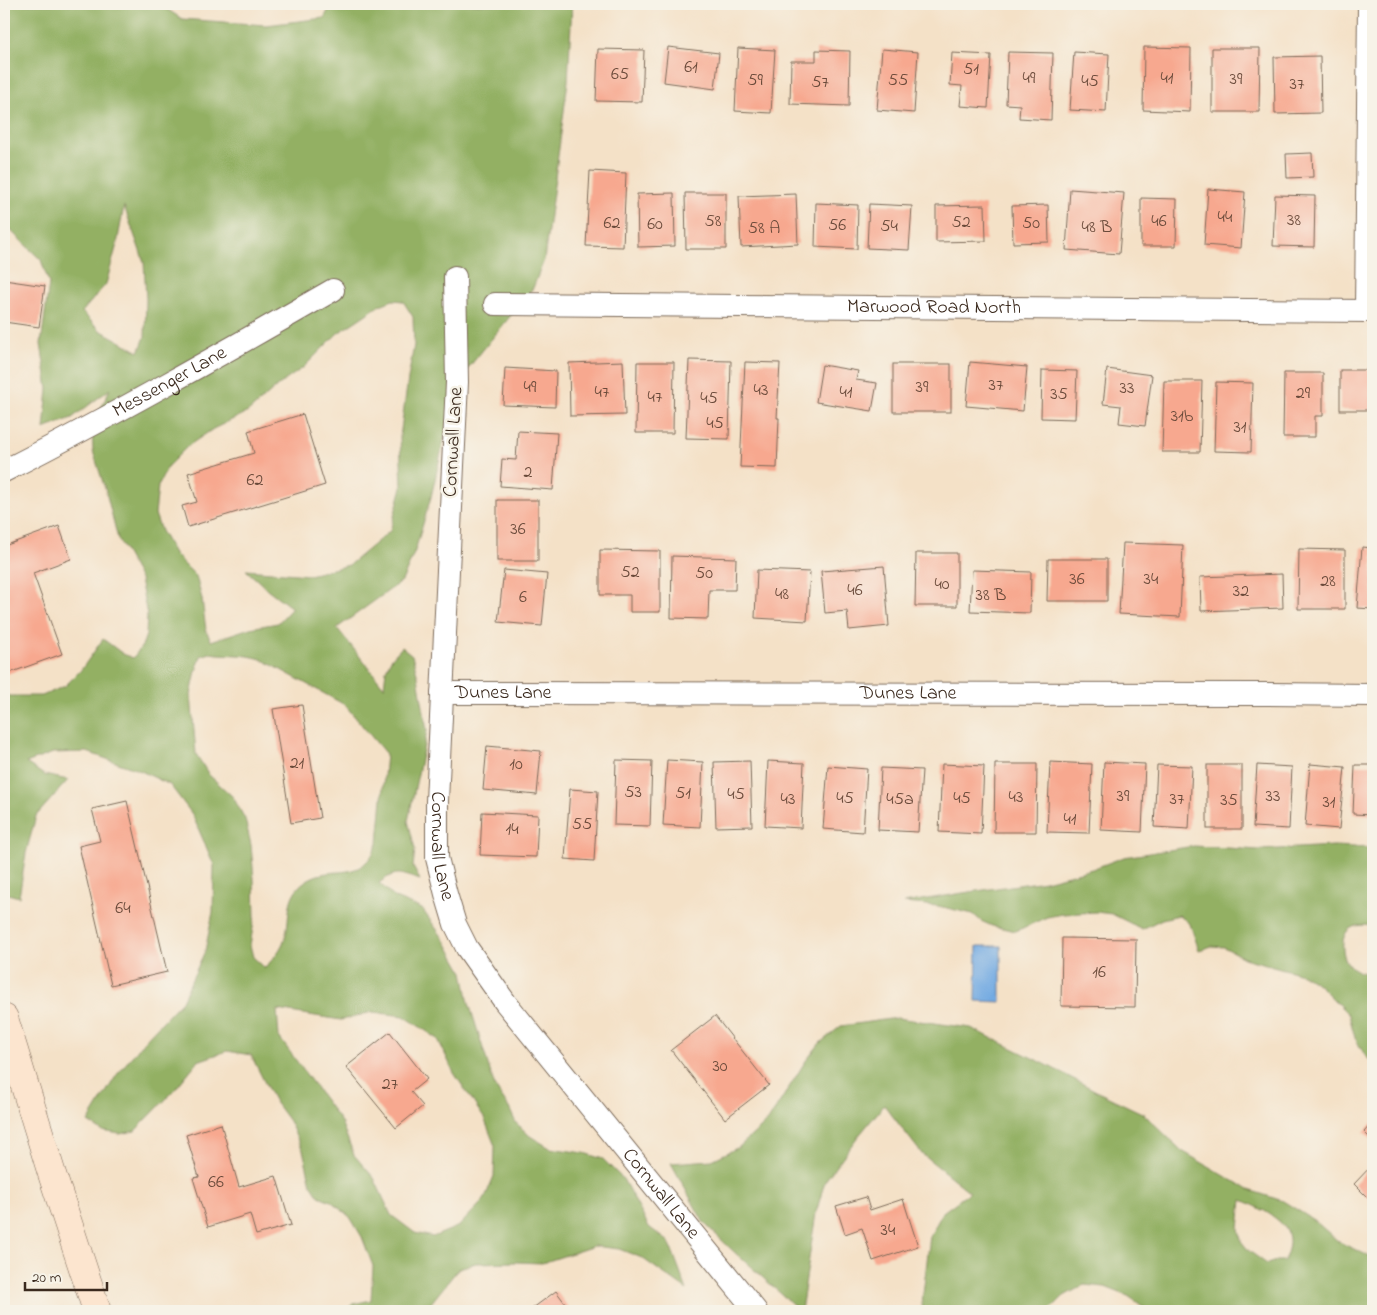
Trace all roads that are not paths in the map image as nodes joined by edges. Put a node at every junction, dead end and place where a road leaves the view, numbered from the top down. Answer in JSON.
{"nodes":[{"id":1,"x":1369,"y":4,"type":"edge"},
{"id":2,"x":455,"y":277,"type":"dead end"},
{"id":3,"x":333,"y":290,"type":"dead end"},
{"id":4,"x":495,"y":304,"type":"dead end"},
{"id":5,"x":1370,"y":311,"type":"edge"},
{"id":6,"x":4,"y":471,"type":"edge"},
{"id":7,"x":442,"y":693,"type":"junction"},
{"id":8,"x":1373,"y":695,"type":"edge"},
{"id":9,"x":4,"y":1018,"type":"edge"},
{"id":10,"x":97,"y":1311,"type":"edge"},
{"id":11,"x":756,"y":1311,"type":"edge"}],
"edges":[{"from":1,"to":5,"type":"street"},
{"from":2,"to":7,"type":"street","name":"Cornwall Lane"},
{"from":3,"to":6,"type":"street","name":"Messenger Lane"},
{"from":4,"to":5,"type":"street","name":"Marwood Road North"},
{"from":7,"to":8,"type":"street","name":"Dunes Lane"},
{"from":7,"to":11,"type":"street","name":"Cornwall Lane"},
{"from":9,"to":10,"type":"street"}]}
